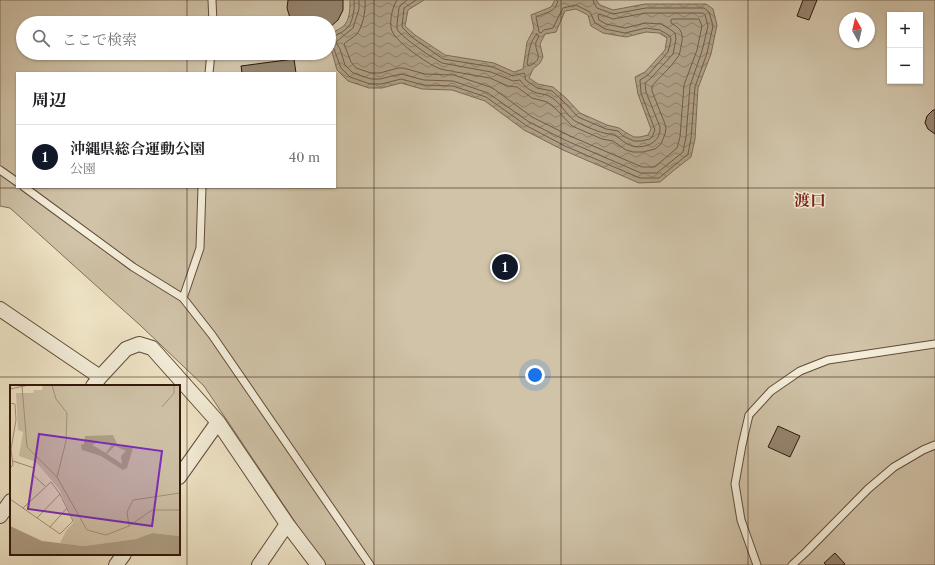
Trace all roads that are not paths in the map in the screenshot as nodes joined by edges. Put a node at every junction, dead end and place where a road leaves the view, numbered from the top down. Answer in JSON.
{"nodes":[{"id":1,"x":212,"y":0,"type":"edge"},
{"id":2,"x":213,"y":16,"type":"edge"},
{"id":3,"x":210,"y":60,"type":"edge"},
{"id":4,"x":209,"y":72,"type":"edge"},
{"id":5,"x":0,"y":170,"type":"edge"},
{"id":6,"x":16,"y":181,"type":"edge"},
{"id":7,"x":25,"y":188,"type":"edge"},
{"id":8,"x":202,"y":188,"type":"edge"},
{"id":9,"x":183,"y":298,"type":"junction"},
{"id":10,"x":0,"y":309,"type":"edge"},
{"id":11,"x":935,"y":344,"type":"edge"},
{"id":12,"x":97,"y":381,"type":"edge"},
{"id":13,"x":218,"y":422,"type":"junction"},
{"id":14,"x":935,"y":445,"type":"edge"},
{"id":15,"x":180,"y":476,"type":"edge"},
{"id":16,"x":10,"y":502,"type":"edge"},
{"id":17,"x":0,"y":516,"type":"edge"},
{"id":18,"x":287,"y":524,"type":"junction"},
{"id":19,"x":123,"y":555,"type":"edge"},
{"id":20,"x":116,"y":565,"type":"edge"},
{"id":21,"x":259,"y":565,"type":"edge"},
{"id":22,"x":318,"y":565,"type":"edge"},
{"id":23,"x":370,"y":565,"type":"edge"},
{"id":24,"x":757,"y":565,"type":"edge"},
{"id":25,"x":792,"y":565,"type":"edge"}],
"edges":[{"from":1,"to":2,"type":"lane"},
{"from":3,"to":4,"type":"lane"},
{"from":5,"to":6,"type":"lane"},
{"from":7,"to":9,"type":"lane"},
{"from":8,"to":9,"type":"lane"},
{"from":9,"to":23,"type":"lane"},
{"from":10,"to":12,"type":"street"},
{"from":11,"to":24,"type":"lane"},
{"from":12,"to":13,"type":"street"},
{"from":13,"to":15,"type":"street"},
{"from":13,"to":18,"type":"street"},
{"from":14,"to":25,"type":"lane"},
{"from":16,"to":17,"type":"street"},
{"from":18,"to":21,"type":"street"},
{"from":18,"to":22,"type":"street"},
{"from":19,"to":20,"type":"street"}]}
